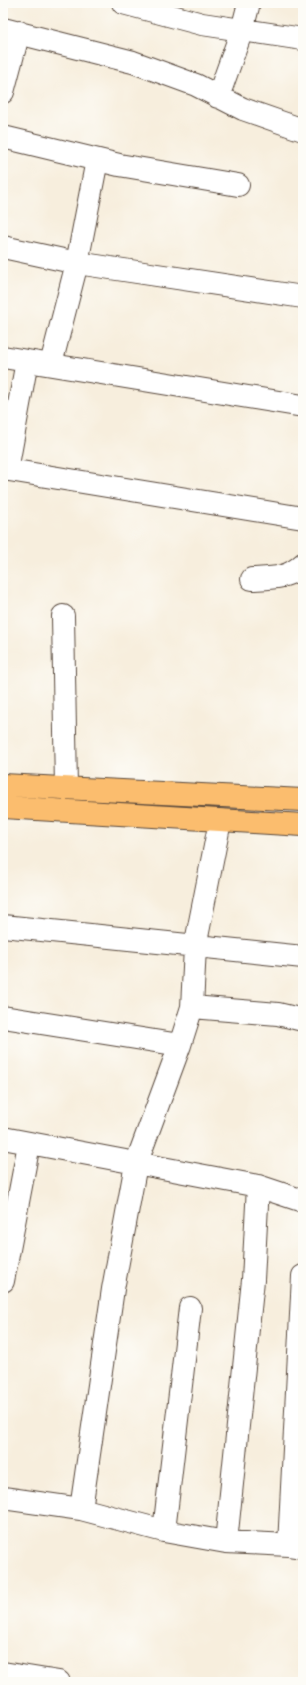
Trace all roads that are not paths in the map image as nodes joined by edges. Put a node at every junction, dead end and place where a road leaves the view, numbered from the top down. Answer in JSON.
{"nodes":[{"id":1,"x":123,"y":3,"type":"edge"},
{"id":2,"x":249,"y":3,"type":"edge"},
{"id":3,"x":242,"y":30,"type":"junction"},
{"id":4,"x":11,"y":31,"type":"edge"},
{"id":5,"x":303,"y":40,"type":"edge"},
{"id":6,"x":3,"y":92,"type":"edge"},
{"id":7,"x":218,"y":96,"type":"junction"},
{"id":8,"x":303,"y":130,"type":"edge"},
{"id":9,"x":3,"y":138,"type":"edge"},
{"id":10,"x":97,"y":160,"type":"junction"},
{"id":11,"x":238,"y":185,"type":"dead end"},
{"id":12,"x":3,"y":247,"type":"edge"},
{"id":13,"x":77,"y":263,"type":"junction"},
{"id":14,"x":303,"y":297,"type":"edge"},
{"id":15,"x":3,"y":357,"type":"edge"},
{"id":16,"x":26,"y":361,"type":"junction"},
{"id":17,"x":51,"y":364,"type":"junction"},
{"id":18,"x":303,"y":406,"type":"edge"},
{"id":19,"x":5,"y":469,"type":"edge"},
{"id":20,"x":303,"y":518,"type":"edge"},
{"id":21,"x":303,"y":564,"type":"edge"},
{"id":22,"x":252,"y":579,"type":"dead end"},
{"id":23,"x":63,"y":616,"type":"dead end"},
{"id":24,"x":3,"y":785,"type":"edge"},
{"id":25,"x":66,"y":788,"type":"junction"},
{"id":26,"x":303,"y":800,"type":"edge"},
{"id":27,"x":3,"y":807,"type":"edge"},
{"id":28,"x":220,"y":821,"type":"junction"},
{"id":29,"x":303,"y":825,"type":"edge"},
{"id":30,"x":3,"y":926,"type":"edge"},
{"id":31,"x":195,"y":947,"type":"junction"},
{"id":32,"x":303,"y":957,"type":"edge"},
{"id":33,"x":192,"y":1007,"type":"junction"},
{"id":34,"x":3,"y":1017,"type":"edge"},
{"id":35,"x":303,"y":1020,"type":"edge"},
{"id":36,"x":180,"y":1045,"type":"junction"},
{"id":37,"x":3,"y":1138,"type":"edge"},
{"id":38,"x":29,"y":1144,"type":"junction"},
{"id":39,"x":136,"y":1164,"type":"junction"},
{"id":40,"x":258,"y":1186,"type":"junction"},
{"id":41,"x":303,"y":1201,"type":"edge"},
{"id":42,"x":303,"y":1276,"type":"edge"},
{"id":43,"x":3,"y":1281,"type":"edge"},
{"id":44,"x":190,"y":1308,"type":"dead end"},
{"id":45,"x":3,"y":1498,"type":"edge"},
{"id":46,"x":82,"y":1509,"type":"junction"},
{"id":47,"x":164,"y":1531,"type":"junction"},
{"id":48,"x":226,"y":1542,"type":"junction"},
{"id":49,"x":296,"y":1546,"type":"edge"},
{"id":50,"x":3,"y":1673,"type":"edge"},
{"id":51,"x":59,"y":1682,"type":"edge"}],
"edges":[{"from":1,"to":3,"type":"street"},
{"from":2,"to":3,"type":"street"},
{"from":3,"to":5,"type":"street"},
{"from":3,"to":7,"type":"street"},
{"from":4,"to":6,"type":"street"},
{"from":4,"to":7,"type":"street"},
{"from":7,"to":8,"type":"street"},
{"from":9,"to":10,"type":"street"},
{"from":10,"to":11,"type":"street"},
{"from":10,"to":13,"type":"street"},
{"from":12,"to":13,"type":"street"},
{"from":13,"to":14,"type":"street"},
{"from":13,"to":17,"type":"street"},
{"from":15,"to":16,"type":"street"},
{"from":16,"to":17,"type":"street"},
{"from":16,"to":19,"type":"street"},
{"from":17,"to":18,"type":"street"},
{"from":19,"to":20,"type":"street"},
{"from":21,"to":22,"type":"street"},
{"from":23,"to":25,"type":"street"},
{"from":24,"to":25,"type":"main road"},
{"from":25,"to":26,"type":"main road"},
{"from":27,"to":28,"type":"main road"},
{"from":28,"to":29,"type":"main road"},
{"from":28,"to":31,"type":"street"},
{"from":30,"to":31,"type":"street"},
{"from":31,"to":32,"type":"street"},
{"from":31,"to":33,"type":"street"},
{"from":33,"to":35,"type":"street"},
{"from":33,"to":36,"type":"street"},
{"from":34,"to":36,"type":"street"},
{"from":36,"to":39,"type":"street"},
{"from":37,"to":38,"type":"street"},
{"from":38,"to":39,"type":"street"},
{"from":38,"to":43,"type":"street"},
{"from":39,"to":40,"type":"street"},
{"from":39,"to":46,"type":"street"},
{"from":40,"to":41,"type":"street"},
{"from":40,"to":48,"type":"street"},
{"from":42,"to":49,"type":"street"},
{"from":44,"to":47,"type":"street"},
{"from":45,"to":46,"type":"street"},
{"from":46,"to":47,"type":"street"},
{"from":47,"to":48,"type":"street"},
{"from":48,"to":49,"type":"street"},
{"from":50,"to":51,"type":"street"}]}
